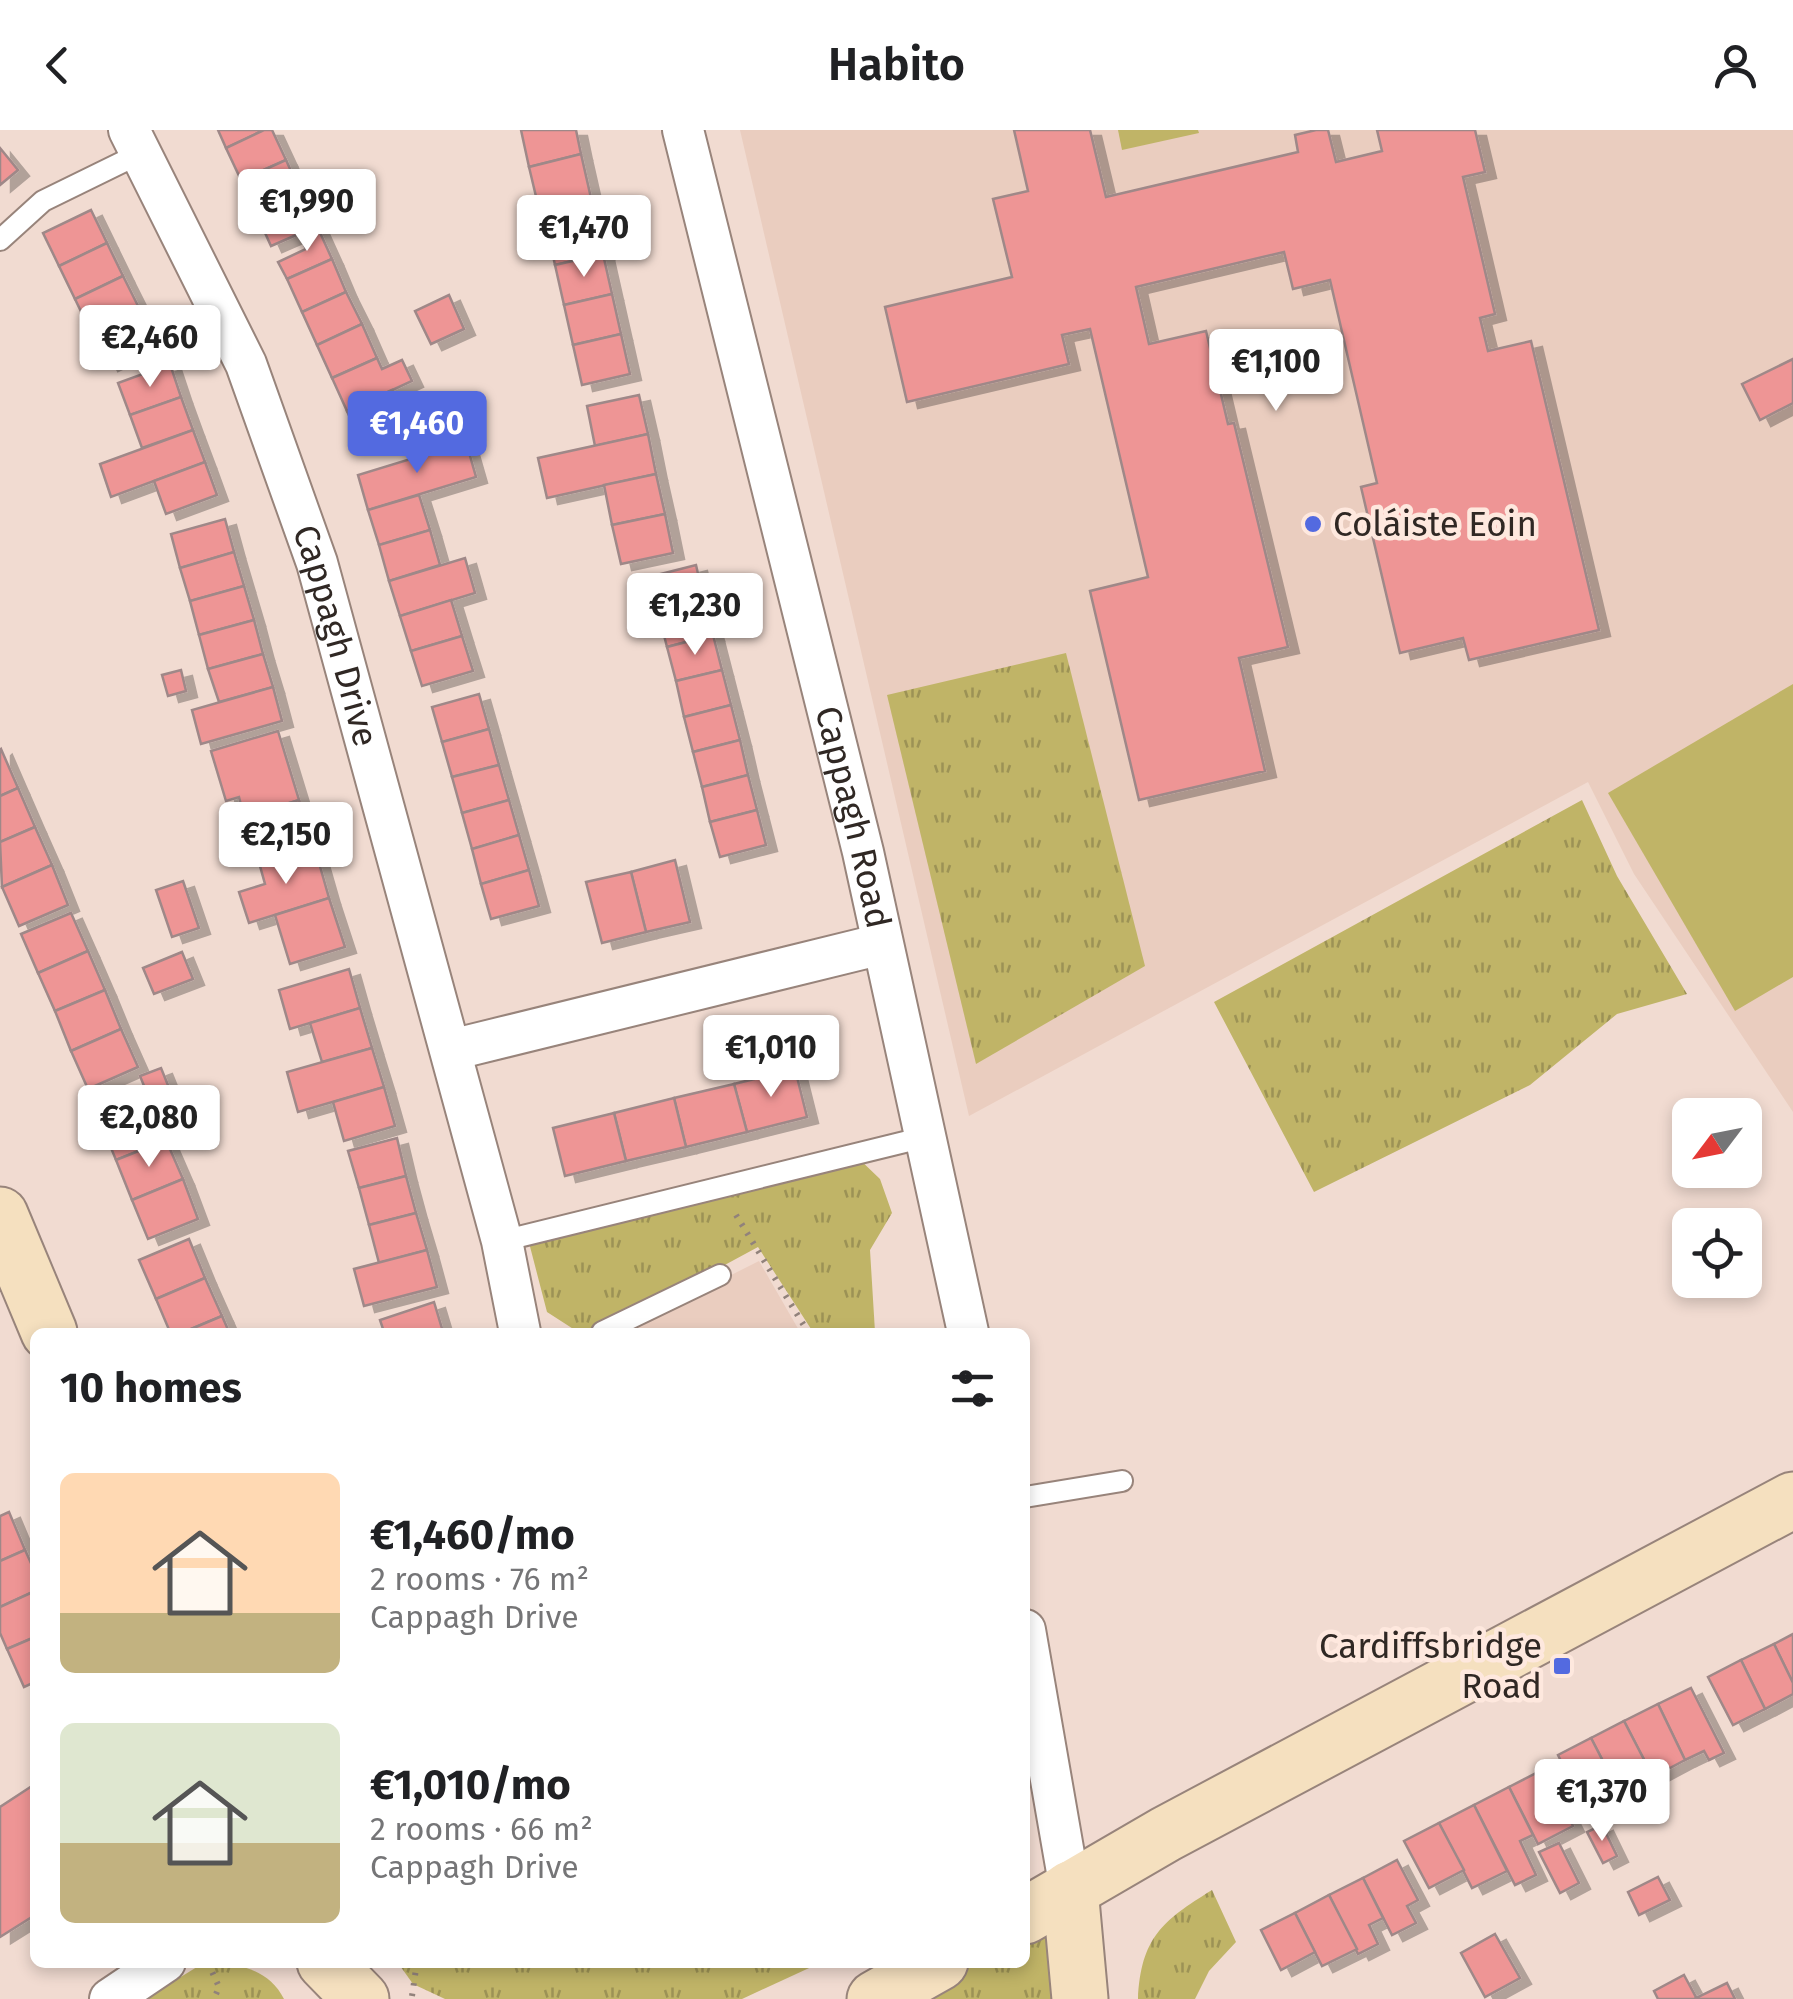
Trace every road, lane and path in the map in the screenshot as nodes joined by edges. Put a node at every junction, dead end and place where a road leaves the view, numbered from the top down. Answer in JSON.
{"nodes":[{"id":1,"x":683,"y":130,"type":"edge"},
{"id":2,"x":135,"y":141,"type":"edge"},
{"id":3,"x":0,"y":240,"type":"edge"},
{"id":4,"x":882,"y":944,"type":"junction"},
{"id":5,"x":451,"y":1050,"type":"junction"},
{"id":6,"x":925,"y":1137,"type":"junction"},
{"id":7,"x":718,"y":1190,"type":"junction"},
{"id":8,"x":0,"y":1215,"type":"edge"},
{"id":9,"x":502,"y":1242,"type":"junction"},
{"id":10,"x":720,"y":1275,"type":"dead end"},
{"id":11,"x":47,"y":1328,"type":"edge"},
{"id":12,"x":519,"y":1328,"type":"edge"},
{"id":13,"x":610,"y":1328,"type":"edge"},
{"id":14,"x":806,"y":1328,"type":"edge"},
{"id":15,"x":967,"y":1328,"type":"edge"},
{"id":16,"x":1122,"y":1481,"type":"dead end"},
{"id":17,"x":1030,"y":1496,"type":"edge"},
{"id":18,"x":1793,"y":1500,"type":"edge"},
{"id":19,"x":1030,"y":1689,"type":"edge"},
{"id":20,"x":1048,"y":1903,"type":"edge"},
{"id":21,"x":156,"y":1968,"type":"edge"},
{"id":22,"x":211,"y":1968,"type":"edge"},
{"id":23,"x":331,"y":1968,"type":"edge"},
{"id":24,"x":416,"y":1968,"type":"edge"},
{"id":25,"x":929,"y":1968,"type":"edge"},
{"id":26,"x":110,"y":1999,"type":"edge"},
{"id":27,"x":214,"y":1999,"type":"edge"},
{"id":28,"x":361,"y":1999,"type":"edge"},
{"id":29,"x":412,"y":1999,"type":"edge"},
{"id":30,"x":874,"y":1999,"type":"edge"},
{"id":31,"x":1080,"y":1999,"type":"edge"}],
"edges":[{"from":1,"to":4,"type":"street","name":"Cappagh Road"},
{"from":2,"to":3,"type":"lane"},
{"from":2,"to":5,"type":"street","name":"Cappagh Drive"},
{"from":4,"to":5,"type":"street"},
{"from":4,"to":6,"type":"street","name":"Cappagh Road"},
{"from":5,"to":9,"type":"street","name":"Cappagh Drive"},
{"from":6,"to":7,"type":"lane"},
{"from":6,"to":15,"type":"street","name":"Cappagh Road"},
{"from":7,"to":9,"type":"lane"},
{"from":7,"to":14,"type":"path"},
{"from":8,"to":11,"type":"main road"},
{"from":9,"to":12,"type":"street","name":"Cappagh Drive"},
{"from":10,"to":13,"type":"lane"},
{"from":16,"to":17,"type":"lane"},
{"from":18,"to":20,"type":"main road"},
{"from":19,"to":20,"type":"street"},
{"from":20,"to":31,"type":"main road"},
{"from":21,"to":26,"type":"street"},
{"from":22,"to":27,"type":"path"},
{"from":23,"to":28,"type":"main road"},
{"from":24,"to":29,"type":"path"},
{"from":25,"to":30,"type":"main road"}]}
